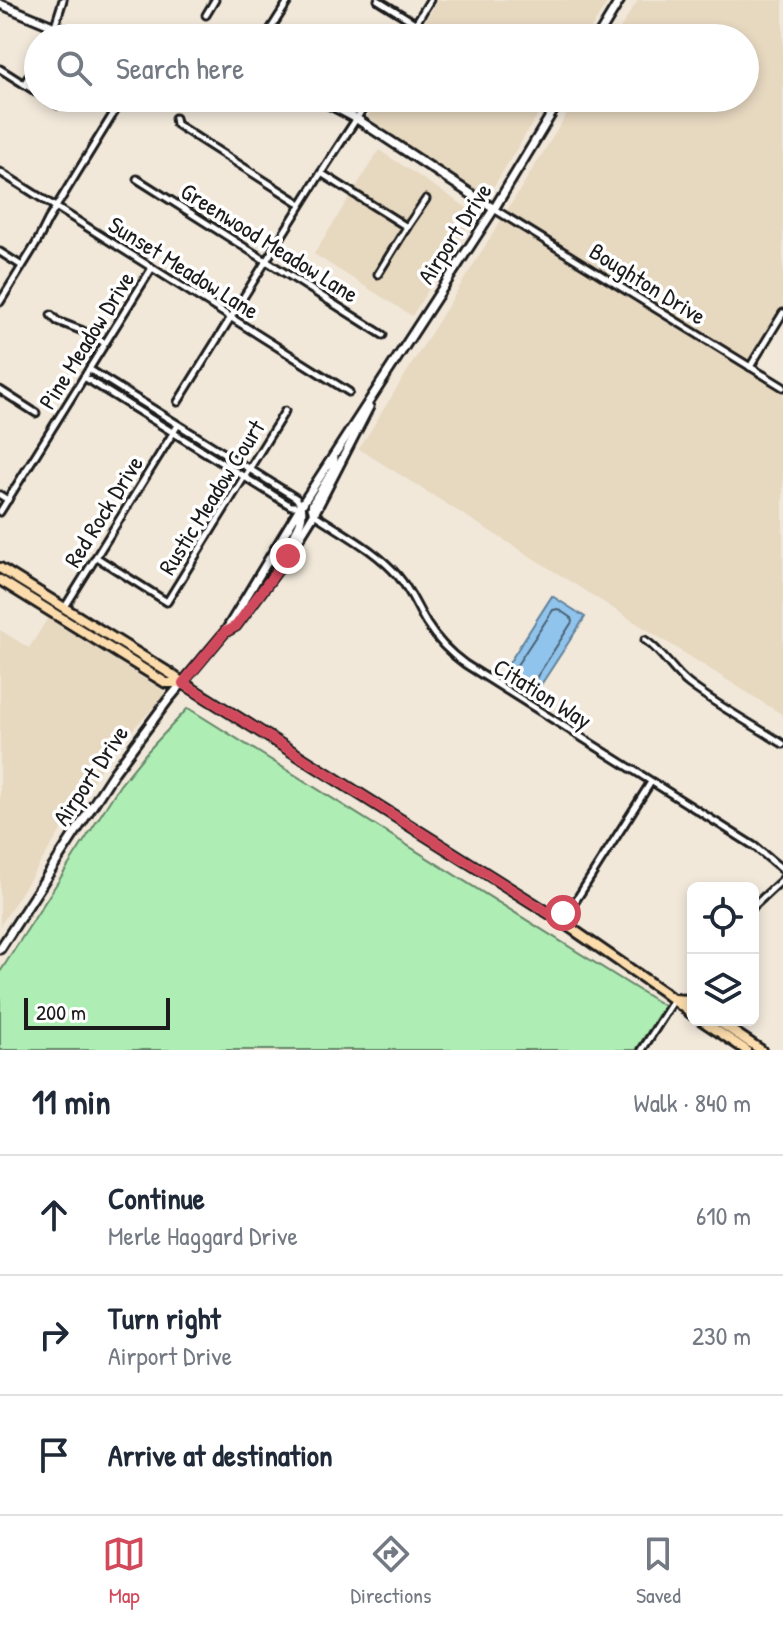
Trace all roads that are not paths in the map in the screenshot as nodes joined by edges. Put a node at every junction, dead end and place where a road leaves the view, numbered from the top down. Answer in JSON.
{"nodes":[{"id":1,"x":63,"y":0,"type":"edge"},
{"id":2,"x":215,"y":0,"type":"edge"},
{"id":3,"x":289,"y":0,"type":"edge"},
{"id":4,"x":378,"y":0,"type":"edge"},
{"id":5,"x":430,"y":0,"type":"edge"},
{"id":6,"x":620,"y":0,"type":"edge"},
{"id":7,"x":0,"y":4,"type":"edge"},
{"id":8,"x":206,"y":15,"type":"dead end"},
{"id":9,"x":415,"y":23,"type":"joint"},
{"id":10,"x":48,"y":24,"type":"edge"},
{"id":11,"x":56,"y":24,"type":"edge"},
{"id":12,"x":274,"y":24,"type":"edge"},
{"id":13,"x":605,"y":24,"type":"edge"},
{"id":14,"x":0,"y":69,"type":"edge"},
{"id":15,"x":24,"y":84,"type":"edge"},
{"id":16,"x":114,"y":112,"type":"edge"},
{"id":17,"x":344,"y":112,"type":"edge"},
{"id":18,"x":361,"y":112,"type":"edge"},
{"id":19,"x":553,"y":112,"type":"edge"},
{"id":20,"x":175,"y":118,"type":"dead end"},
{"id":21,"x":357,"y":119,"type":"junction"},
{"id":22,"x":0,"y":172,"type":"edge"},
{"id":23,"x":321,"y":173,"type":"junction"},
{"id":24,"x":137,"y":179,"type":"dead end"},
{"id":25,"x":426,"y":199,"type":"dead end"},
{"id":26,"x":301,"y":204,"type":"junction"},
{"id":27,"x":56,"y":207,"type":"junction"},
{"id":28,"x":494,"y":209,"type":"junction"},
{"id":29,"x":407,"y":227,"type":"junction"},
{"id":30,"x":0,"y":252,"type":"edge"},
{"id":31,"x":266,"y":261,"type":"junction"},
{"id":32,"x":22,"y":266,"type":"junction"},
{"id":33,"x":152,"y":268,"type":"junction"},
{"id":34,"x":378,"y":274,"type":"dead end"},
{"id":35,"x":0,"y":302,"type":"edge"},
{"id":36,"x":783,"y":313,"type":"edge"},
{"id":37,"x":51,"y":315,"type":"dead end"},
{"id":38,"x":230,"y":317,"type":"junction"},
{"id":39,"x":383,"y":335,"type":"dead end"},
{"id":40,"x":105,"y":343,"type":"junction"},
{"id":41,"x":750,"y":367,"type":"junction"},
{"id":42,"x":89,"y":369,"type":"junction"},
{"id":43,"x":84,"y":377,"type":"junction"},
{"id":44,"x":783,"y":387,"type":"edge"},
{"id":45,"x":378,"y":388,"type":"junction"},
{"id":46,"x":0,"y":390,"type":"edge"},
{"id":47,"x":349,"y":392,"type":"dead end"},
{"id":48,"x":178,"y":402,"type":"dead end"},
{"id":49,"x":285,"y":411,"type":"dead end"},
{"id":50,"x":36,"y":413,"type":"dead end"},
{"id":51,"x":178,"y":425,"type":"junction"},
{"id":52,"x":173,"y":433,"type":"junction"},
{"id":53,"x":335,"y":453,"type":"junction"},
{"id":54,"x":249,"y":469,"type":"junction"},
{"id":55,"x":244,"y":477,"type":"junction"},
{"id":56,"x":0,"y":495,"type":"edge"},
{"id":57,"x":8,"y":500,"type":"junction"},
{"id":58,"x":301,"y":506,"type":"junction"},
{"id":59,"x":0,"y":512,"type":"edge"},
{"id":60,"x":314,"y":514,"type":"junction"},
{"id":61,"x":96,"y":557,"type":"junction"},
{"id":62,"x":282,"y":565,"type":"junction"},
{"id":63,"x":0,"y":568,"type":"edge"},
{"id":64,"x":0,"y":580,"type":"edge"},
{"id":65,"x":64,"y":608,"type":"junction"},
{"id":66,"x":225,"y":632,"type":"junction"},
{"id":67,"x":645,"y":640,"type":"dead end"},
{"id":68,"x":183,"y":683,"type":"junction"},
{"id":69,"x":783,"y":744,"type":"edge"},
{"id":70,"x":651,"y":782,"type":"junction"},
{"id":71,"x":783,"y":870,"type":"edge"},
{"id":72,"x":783,"y":879,"type":"edge"},
{"id":73,"x":759,"y":901,"type":"edge"},
{"id":74,"x":573,"y":905,"type":"junction"},
{"id":75,"x":552,"y":915,"type":"junction"},
{"id":76,"x":580,"y":934,"type":"junction"},
{"id":77,"x":0,"y":949,"type":"edge"},
{"id":78,"x":674,"y":999,"type":"junction"},
{"id":79,"x":687,"y":1001,"type":"edge"},
{"id":80,"x":687,"y":1010,"type":"edge"},
{"id":81,"x":710,"y":1026,"type":"edge"},
{"id":82,"x":725,"y":1026,"type":"edge"},
{"id":83,"x":642,"y":1050,"type":"edge"},
{"id":84,"x":746,"y":1050,"type":"edge"},
{"id":85,"x":761,"y":1050,"type":"edge"}],
"edges":[{"from":1,"to":11,"type":"street"},
{"from":2,"to":8,"type":"street"},
{"from":3,"to":12,"type":"street"},
{"from":4,"to":9,"type":"street"},
{"from":5,"to":9,"type":"street"},
{"from":6,"to":13,"type":"main road"},
{"from":7,"to":10,"type":"main road"},
{"from":14,"to":15,"type":"street"},
{"from":16,"to":27,"type":"street"},
{"from":17,"to":21,"type":"main road"},
{"from":18,"to":21,"type":"street"},
{"from":19,"to":28,"type":"main road","name":"Airport Drive"},
{"from":20,"to":26,"type":"street"},
{"from":21,"to":23,"type":"street"},
{"from":21,"to":28,"type":"main road"},
{"from":22,"to":27,"type":"street","name":"Sunset Meadow Lane"},
{"from":23,"to":26,"type":"street"},
{"from":23,"to":29,"type":"street"},
{"from":24,"to":31,"type":"street","name":"Greenwood Meadow Lane"},
{"from":25,"to":29,"type":"street"},
{"from":26,"to":31,"type":"street"},
{"from":27,"to":32,"type":"street"},
{"from":27,"to":33,"type":"street","name":"Sunset Meadow Lane"},
{"from":28,"to":41,"type":"street","name":"Boughton Drive"},
{"from":28,"to":45,"type":"main road","name":"Airport Drive"},
{"from":29,"to":34,"type":"street"},
{"from":30,"to":32,"type":"street"},
{"from":31,"to":38,"type":"street"},
{"from":31,"to":39,"type":"street","name":"Greenwood Meadow Lane"},
{"from":32,"to":35,"type":"street"},
{"from":33,"to":38,"type":"street","name":"Sunset Meadow Lane"},
{"from":33,"to":40,"type":"street","name":"Pine Meadow Drive"},
{"from":36,"to":41,"type":"street"},
{"from":37,"to":40,"type":"street"},
{"from":38,"to":47,"type":"street","name":"Sunset Meadow Lane"},
{"from":38,"to":48,"type":"street"},
{"from":40,"to":42,"type":"street","name":"Pine Meadow Drive"},
{"from":41,"to":44,"type":"street","name":"Boughton Drive"},
{"from":42,"to":43,"type":"street","name":"Pine Meadow Drive"},
{"from":42,"to":51,"type":"street"},
{"from":43,"to":52,"type":"street"},
{"from":43,"to":57,"type":"street","name":"Pine Meadow Drive"},
{"from":45,"to":53,"type":"main road","name":"Airport Drive"},
{"from":45,"to":60,"type":"main road","name":"Airport Drive"},
{"from":46,"to":50,"type":"street"},
{"from":49,"to":54,"type":"street","name":"Rustic Meadow Court"},
{"from":51,"to":52,"type":"street","name":"Red Rock Drive"},
{"from":51,"to":54,"type":"street"},
{"from":52,"to":55,"type":"street"},
{"from":52,"to":61,"type":"street","name":"Red Rock Drive"},
{"from":53,"to":58,"type":"main road","name":"Airport Drive"},
{"from":53,"to":60,"type":"main road"},
{"from":54,"to":55,"type":"street","name":"Rustic Meadow Court"},
{"from":54,"to":58,"type":"street"},
{"from":55,"to":58,"type":"street"},
{"from":55,"to":61,"type":"street","name":"Rustic Meadow Court"},
{"from":56,"to":57,"type":"street"},
{"from":57,"to":59,"type":"street","name":"Pine Meadow Drive"},
{"from":58,"to":62,"type":"main road"},
{"from":58,"to":66,"type":"main road","name":"Airport Drive"},
{"from":60,"to":62,"type":"main road","name":"Airport Drive"},
{"from":60,"to":70,"type":"street","name":"Citation Way"},
{"from":61,"to":65,"type":"street","name":"Red Rock Drive"},
{"from":62,"to":66,"type":"main road","name":"Airport Drive"},
{"from":63,"to":65,"type":"main road"},
{"from":64,"to":68,"type":"main road"},
{"from":65,"to":68,"type":"main road"},
{"from":66,"to":68,"type":"main road","name":"Airport Drive"},
{"from":67,"to":69,"type":"street"},
{"from":68,"to":75,"type":"main road"},
{"from":68,"to":77,"type":"main road","name":"Airport Drive"},
{"from":70,"to":71,"type":"street","name":"Citation Way"},
{"from":70,"to":74,"type":"street"},
{"from":72,"to":73,"type":"street"},
{"from":74,"to":75,"type":"street"},
{"from":74,"to":76,"type":"street"},
{"from":75,"to":76,"type":"main road"},
{"from":76,"to":78,"type":"main road"},
{"from":78,"to":79,"type":"main road"},
{"from":78,"to":80,"type":"main road"},
{"from":78,"to":83,"type":"street"},
{"from":81,"to":84,"type":"main road"},
{"from":82,"to":85,"type":"main road"}]}
